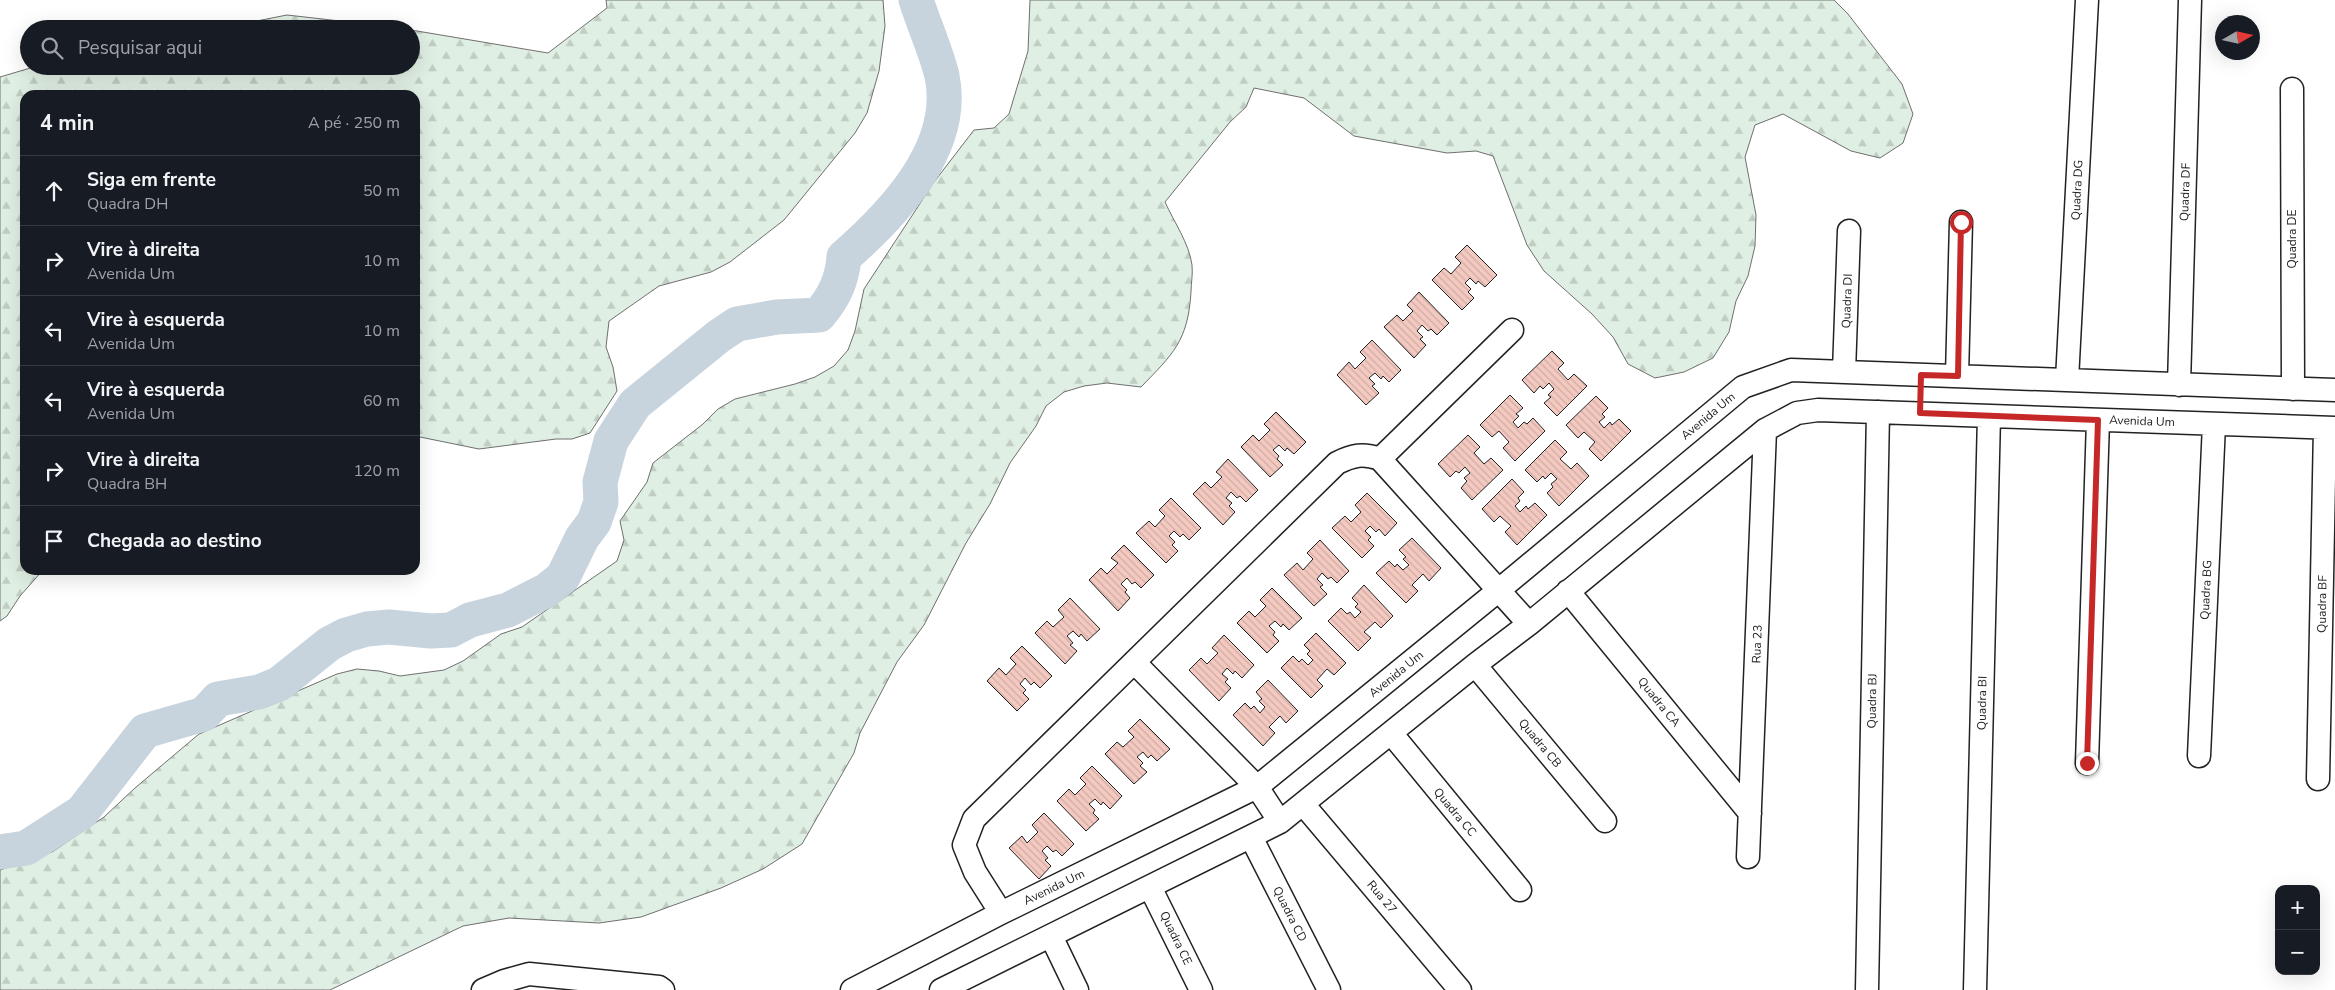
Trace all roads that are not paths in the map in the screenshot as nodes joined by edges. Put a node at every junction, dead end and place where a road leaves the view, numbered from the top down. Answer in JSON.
{"nodes":[{"id":1,"x":2087,"y":0,"type":"edge"},
{"id":2,"x":2190,"y":0,"type":"edge"},
{"id":3,"x":2292,"y":89,"type":"dead end"},
{"id":4,"x":1961,"y":222,"type":"dead end"},
{"id":5,"x":1849,"y":231,"type":"dead end"},
{"id":6,"x":1512,"y":330,"type":"dead end"},
{"id":7,"x":1844,"y":372,"type":"junction"},
{"id":8,"x":1921,"y":375,"type":"junction"},
{"id":9,"x":1958,"y":376,"type":"junction"},
{"id":10,"x":2067,"y":380,"type":"junction"},
{"id":11,"x":2179,"y":384,"type":"junction"},
{"id":12,"x":2293,"y":388,"type":"junction"},
{"id":13,"x":2335,"y":390,"type":"edge"},
{"id":14,"x":1878,"y":412,"type":"junction"},
{"id":15,"x":1920,"y":413,"type":"junction"},
{"id":16,"x":1989,"y":416,"type":"junction"},
{"id":17,"x":2098,"y":420,"type":"junction"},
{"id":18,"x":2214,"y":424,"type":"junction"},
{"id":19,"x":2330,"y":428,"type":"edge"},
{"id":20,"x":1765,"y":430,"type":"junction"},
{"id":21,"x":1380,"y":459,"type":"junction"},
{"id":22,"x":1499,"y":590,"type":"junction"},
{"id":23,"x":1568,"y":592,"type":"junction"},
{"id":24,"x":1530,"y":624,"type":"junction"},
{"id":25,"x":1134,"y":662,"type":"junction"},
{"id":26,"x":1475,"y":665,"type":"junction"},
{"id":27,"x":1391,"y":733,"type":"junction"},
{"id":28,"x":2199,"y":756,"type":"dead end"},
{"id":29,"x":2087,"y":763,"type":"dead end"},
{"id":30,"x":2318,"y":779,"type":"dead end"},
{"id":31,"x":1257,"y":787,"type":"junction"},
{"id":32,"x":1303,"y":804,"type":"junction"},
{"id":33,"x":1750,"y":813,"type":"junction"},
{"id":34,"x":1605,"y":821,"type":"dead end"},
{"id":35,"x":1280,"y":822,"type":"junction"},
{"id":36,"x":1251,"y":837,"type":"junction"},
{"id":37,"x":1748,"y":857,"type":"dead end"},
{"id":38,"x":1150,"y":887,"type":"junction"},
{"id":39,"x":1520,"y":890,"type":"dead end"},
{"id":40,"x":1001,"y":913,"type":"junction"},
{"id":41,"x":1051,"y":936,"type":"junction"},
{"id":42,"x":952,"y":987,"type":"edge"},
{"id":43,"x":483,"y":990,"type":"edge"},
{"id":44,"x":663,"y":990,"type":"edge"},
{"id":45,"x":852,"y":990,"type":"edge"},
{"id":46,"x":1077,"y":990,"type":"edge"},
{"id":47,"x":1201,"y":990,"type":"edge"},
{"id":48,"x":1329,"y":990,"type":"edge"},
{"id":49,"x":1460,"y":990,"type":"edge"},
{"id":50,"x":1867,"y":990,"type":"edge"},
{"id":51,"x":1975,"y":990,"type":"edge"}],
"edges":[{"from":1,"to":10,"type":"street","name":"Quadra DG"},
{"from":2,"to":11,"type":"street","name":"Quadra DF"},
{"from":3,"to":12,"type":"street","name":"Quadra DE"},
{"from":4,"to":9,"type":"street"},
{"from":5,"to":7,"type":"street","name":"Quadra DI"},
{"from":6,"to":21,"type":"street"},
{"from":7,"to":8,"type":"street","name":"Avenida Um"},
{"from":7,"to":22,"type":"street","name":"Avenida Um"},
{"from":8,"to":9,"type":"street","name":"Avenida Um"},
{"from":8,"to":15,"type":"street"},
{"from":9,"to":10,"type":"street","name":"Avenida Um"},
{"from":10,"to":11,"type":"street","name":"Avenida Um"},
{"from":11,"to":12,"type":"street","name":"Avenida Um"},
{"from":12,"to":13,"type":"street","name":"Avenida Um"},
{"from":14,"to":15,"type":"street","name":"Avenida Um"},
{"from":14,"to":20,"type":"street","name":"Avenida Um"},
{"from":14,"to":50,"type":"street","name":"Quadra BJ"},
{"from":15,"to":16,"type":"street","name":"Avenida Um"},
{"from":16,"to":17,"type":"street","name":"Avenida Um"},
{"from":16,"to":51,"type":"street","name":"Quadra BI"},
{"from":17,"to":18,"type":"street","name":"Avenida Um"},
{"from":17,"to":29,"type":"street"},
{"from":18,"to":19,"type":"street","name":"Avenida Um"},
{"from":18,"to":28,"type":"street","name":"Quadra BG"},
{"from":19,"to":30,"type":"street","name":"Quadra BF"},
{"from":20,"to":23,"type":"street","name":"Avenida Um"},
{"from":20,"to":33,"type":"street","name":"Rua 23"},
{"from":21,"to":22,"type":"street"},
{"from":21,"to":25,"type":"street"},
{"from":22,"to":24,"type":"street"},
{"from":22,"to":31,"type":"street","name":"Avenida Um"},
{"from":23,"to":24,"type":"street","name":"Avenida Um"},
{"from":23,"to":33,"type":"street","name":"Quadra CA"},
{"from":24,"to":26,"type":"street","name":"Avenida Um"},
{"from":25,"to":31,"type":"street"},
{"from":25,"to":40,"type":"street"},
{"from":26,"to":27,"type":"street","name":"Avenida Um"},
{"from":26,"to":34,"type":"street","name":"Quadra CB"},
{"from":27,"to":32,"type":"street","name":"Avenida Um"},
{"from":27,"to":39,"type":"street","name":"Quadra CC"},
{"from":31,"to":35,"type":"street"},
{"from":31,"to":40,"type":"street","name":"Avenida Um"},
{"from":32,"to":35,"type":"street","name":"Avenida Um"},
{"from":32,"to":49,"type":"street","name":"Rua 27"},
{"from":33,"to":37,"type":"street","name":"Rua 23"},
{"from":35,"to":36,"type":"street","name":"Avenida Um"},
{"from":36,"to":38,"type":"street","name":"Avenida Um"},
{"from":36,"to":48,"type":"street","name":"Quadra CD"},
{"from":38,"to":41,"type":"street","name":"Avenida Um"},
{"from":38,"to":47,"type":"street","name":"Quadra CE"},
{"from":40,"to":45,"type":"street","name":"Avenida Um"},
{"from":41,"to":42,"type":"street","name":"Avenida Um"},
{"from":41,"to":46,"type":"street"},
{"from":43,"to":44,"type":"street"}]}
